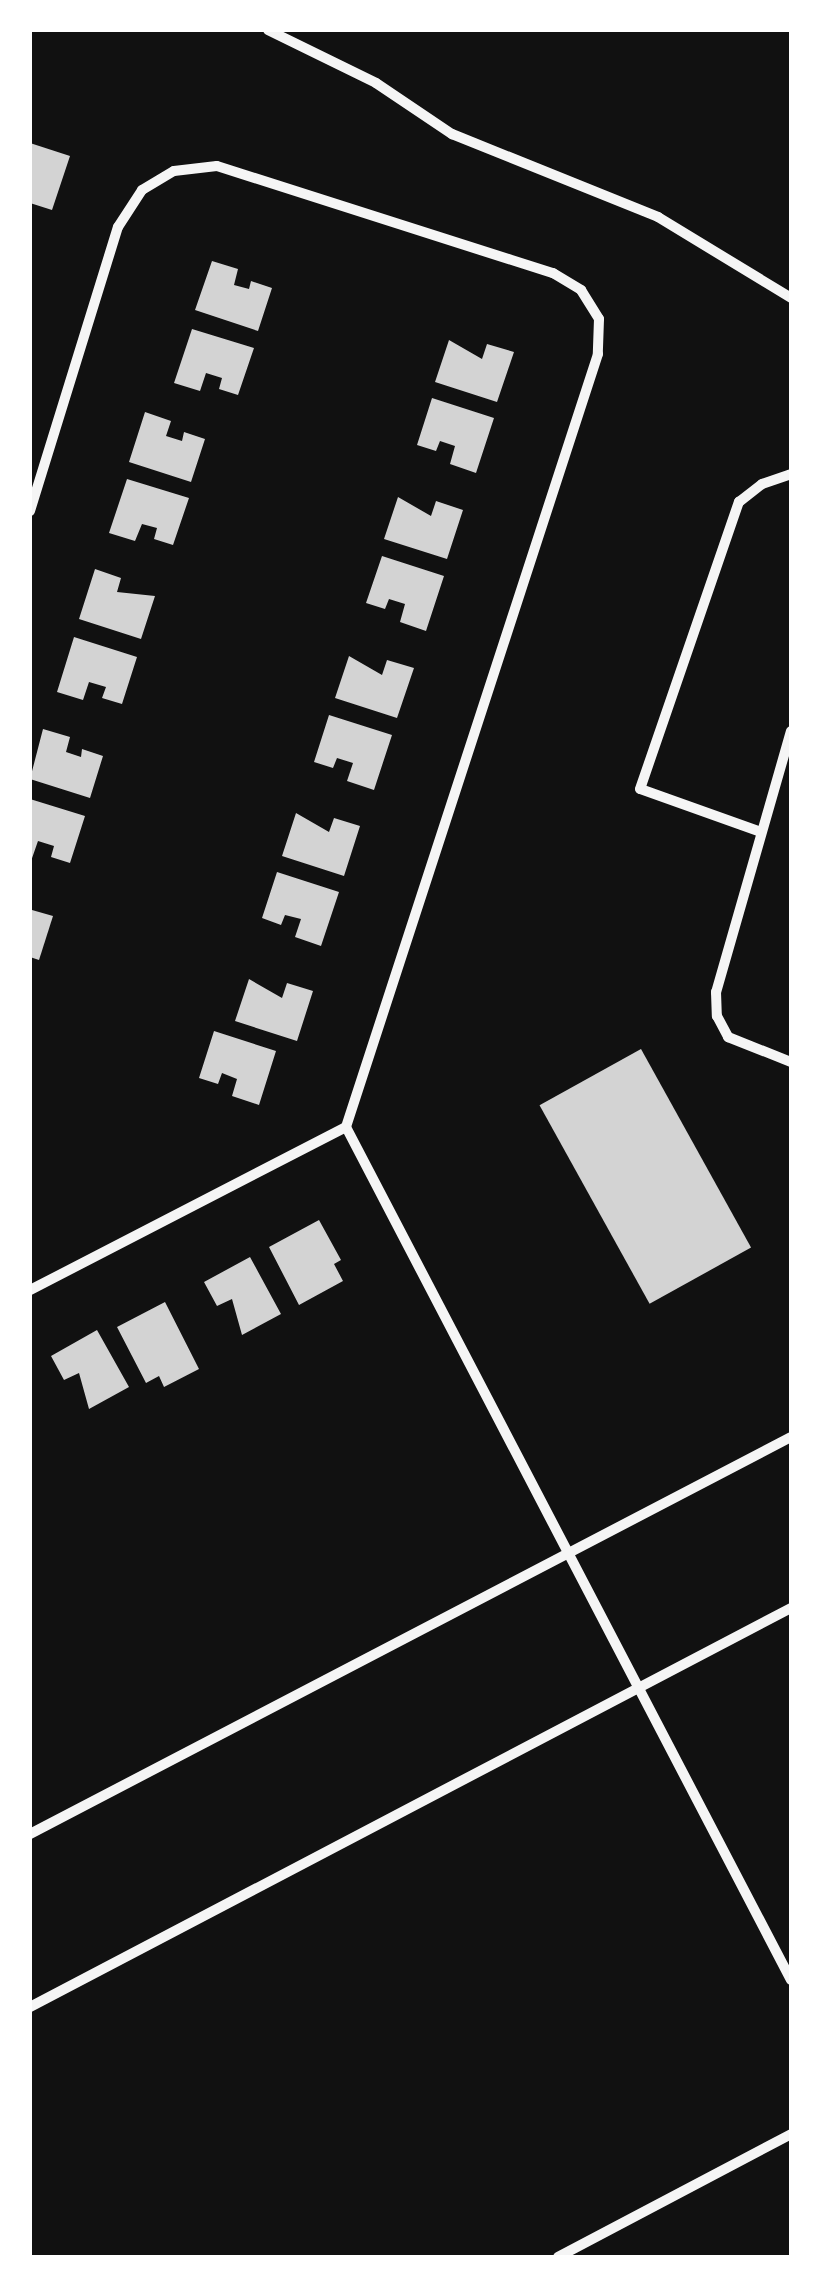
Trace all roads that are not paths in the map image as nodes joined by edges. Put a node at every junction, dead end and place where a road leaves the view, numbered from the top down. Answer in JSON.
{"nodes":[{"id":1,"x":268,"y":30,"type":"edge"},
{"id":2,"x":791,"y":298,"type":"edge"},
{"id":3,"x":791,"y":474,"type":"edge"},
{"id":4,"x":30,"y":511,"type":"edge"},
{"id":5,"x":791,"y":731,"type":"edge"},
{"id":6,"x":761,"y":832,"type":"junction"},
{"id":7,"x":791,"y":1062,"type":"edge"},
{"id":8,"x":346,"y":1127,"type":"junction"},
{"id":9,"x":30,"y":1290,"type":"edge"},
{"id":10,"x":791,"y":1436,"type":"edge"},
{"id":11,"x":566,"y":1554,"type":"junction"},
{"id":12,"x":791,"y":1608,"type":"edge"},
{"id":13,"x":636,"y":1689,"type":"junction"},
{"id":14,"x":30,"y":1834,"type":"edge"},
{"id":15,"x":791,"y":1980,"type":"edge"},
{"id":16,"x":30,"y":2007,"type":"edge"},
{"id":17,"x":791,"y":2134,"type":"edge"},
{"id":18,"x":558,"y":2257,"type":"edge"}],
"edges":[{"from":1,"to":2,"type":"street"},
{"from":3,"to":6,"type":"street"},
{"from":4,"to":8,"type":"street"},
{"from":5,"to":6,"type":"street"},
{"from":6,"to":7,"type":"street"},
{"from":8,"to":9,"type":"street"},
{"from":8,"to":11,"type":"street"},
{"from":10,"to":11,"type":"street"},
{"from":11,"to":13,"type":"street"},
{"from":11,"to":14,"type":"street"},
{"from":12,"to":13,"type":"street"},
{"from":13,"to":15,"type":"street"},
{"from":13,"to":16,"type":"street"},
{"from":17,"to":18,"type":"street"}]}
